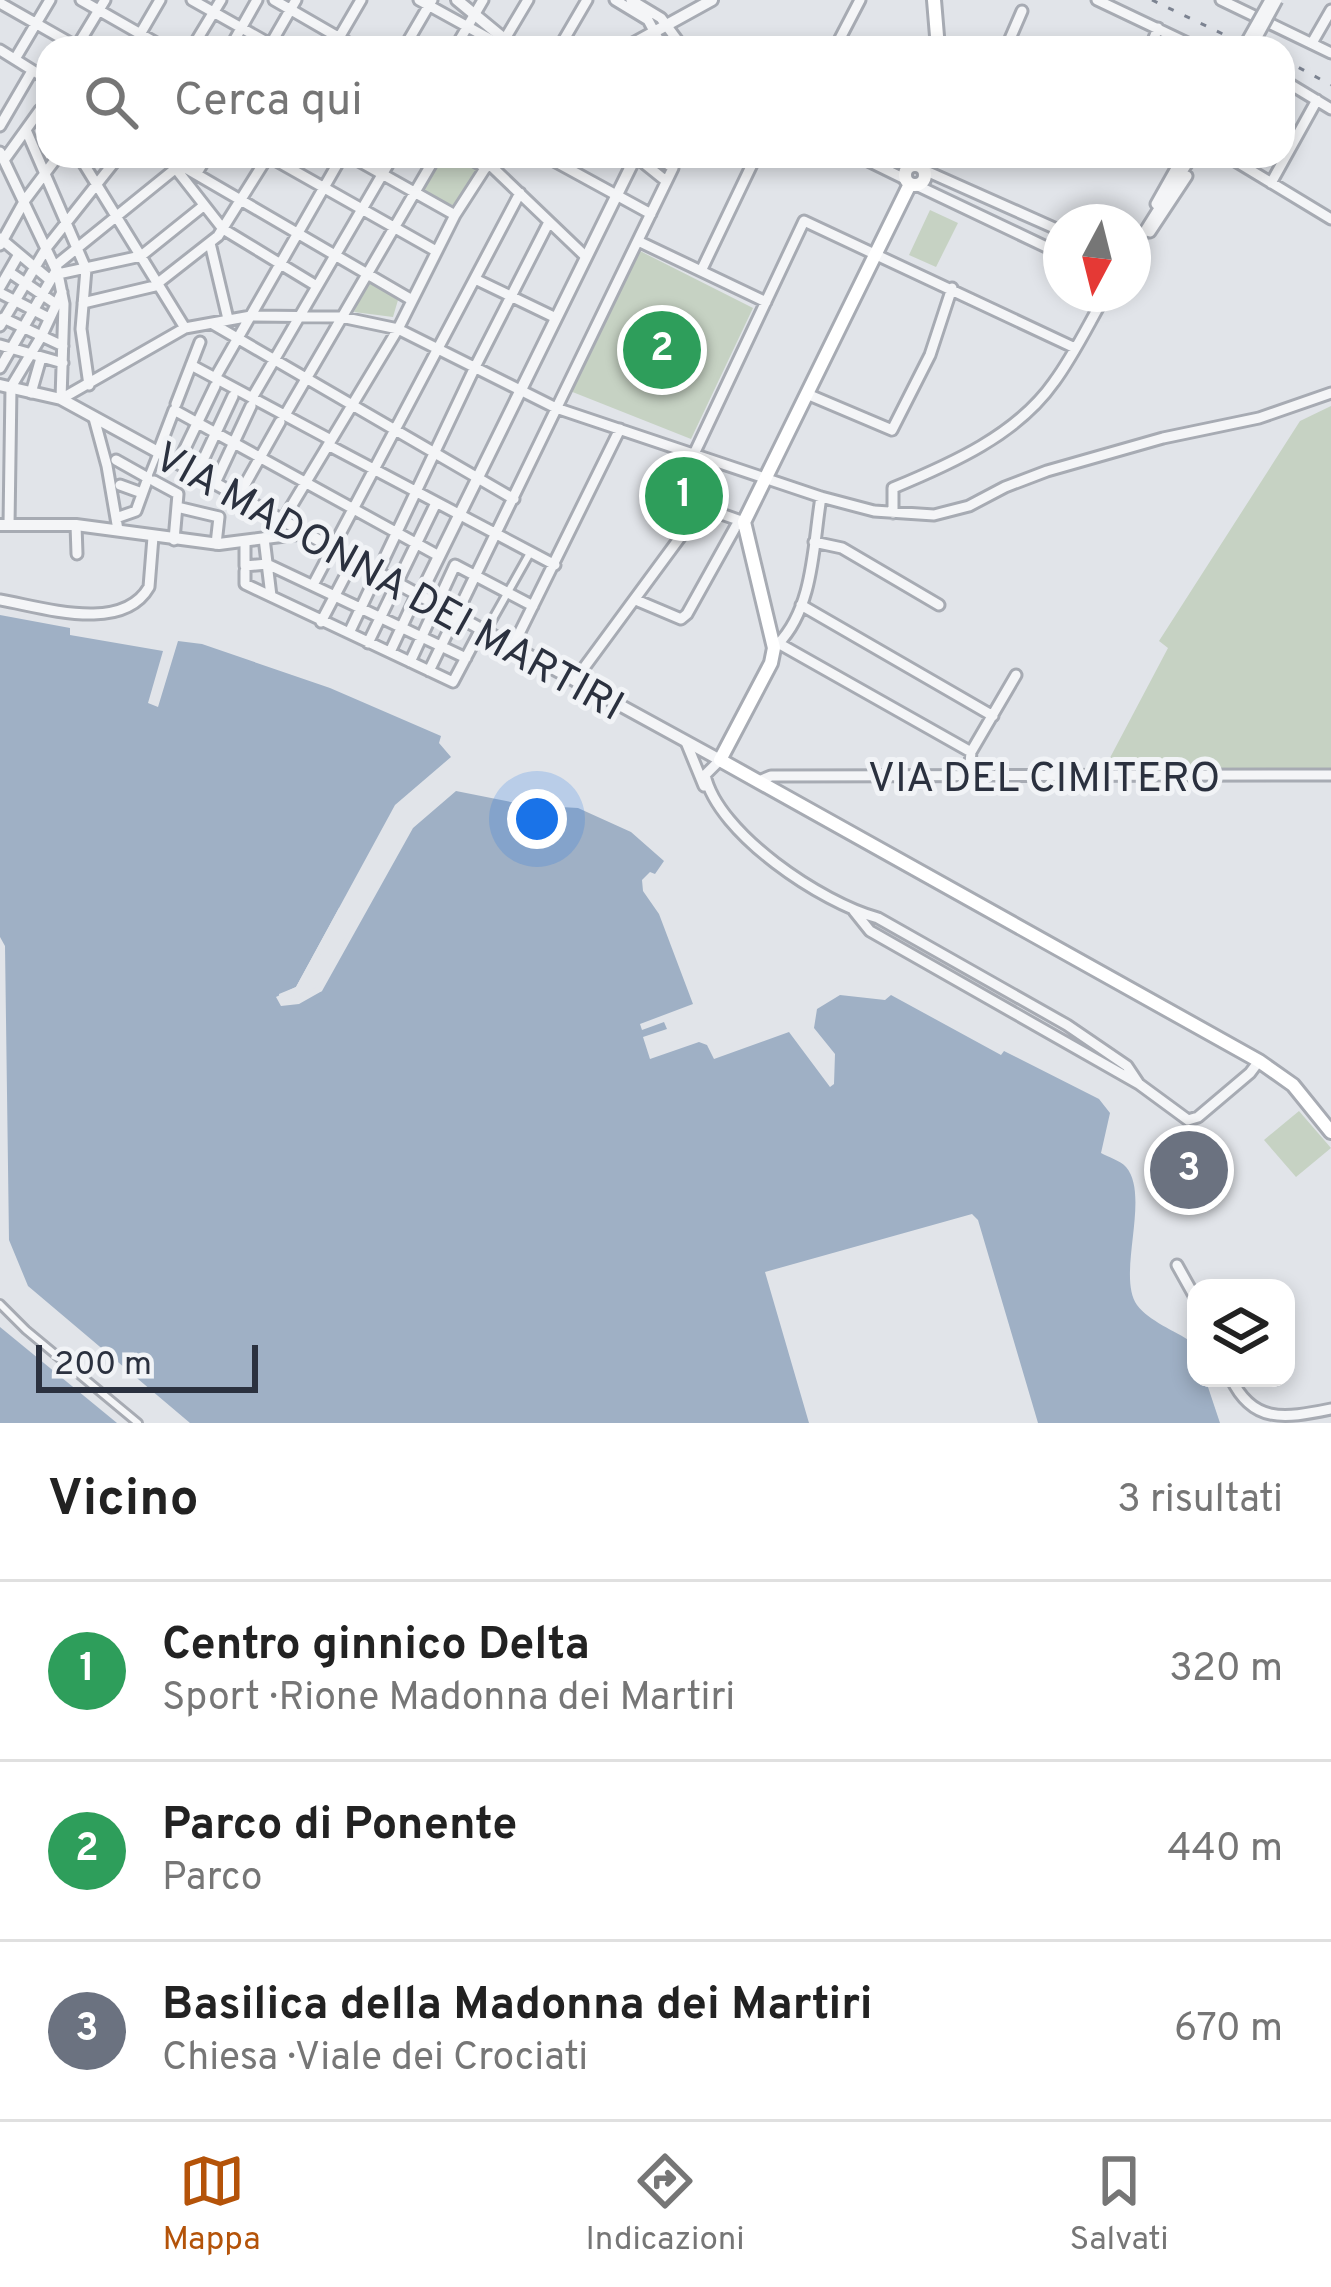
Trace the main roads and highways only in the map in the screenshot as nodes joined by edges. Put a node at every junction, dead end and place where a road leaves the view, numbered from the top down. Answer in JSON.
{"nodes":[{"id":1,"x":934,"y":0,"type":"edge"},
{"id":2,"x":937,"y":36,"type":"edge"},
{"id":3,"x":908,"y":168,"type":"edge"},
{"id":4,"x":1330,"y":1120,"type":"edge"}],
"edges":[{"from":1,"to":2,"type":"main road"},
{"from":3,"to":4,"type":"main road"}]}
